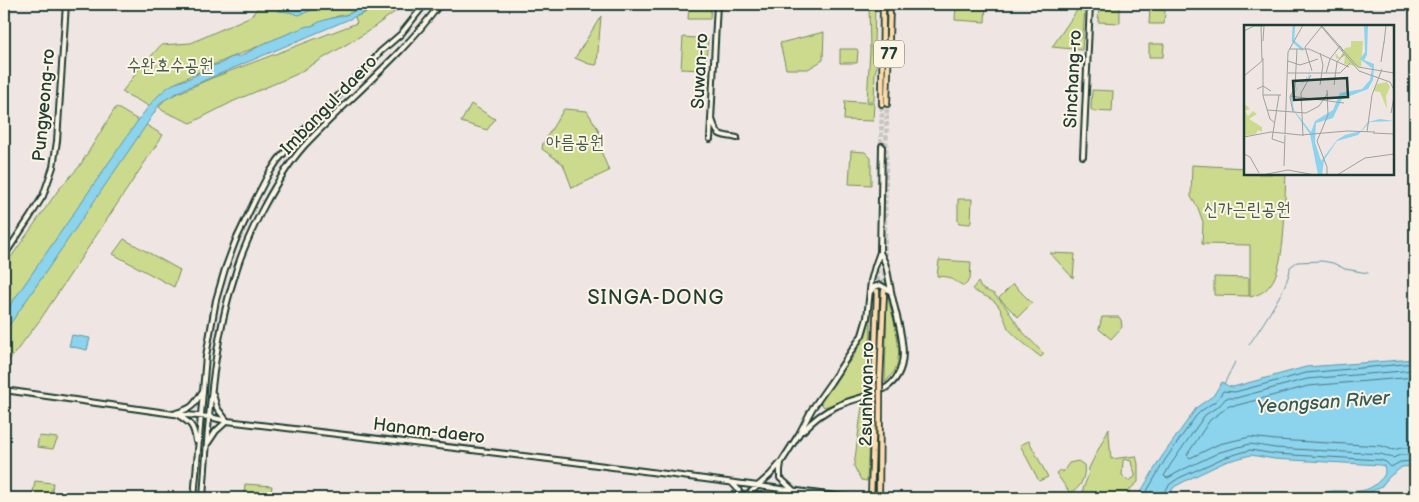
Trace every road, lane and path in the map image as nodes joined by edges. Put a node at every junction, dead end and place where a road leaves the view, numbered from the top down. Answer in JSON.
{"nodes":[{"id":1,"x":66,"y":4,"type":"edge"},
{"id":2,"x":425,"y":4,"type":"edge"},
{"id":3,"x":440,"y":4,"type":"edge"},
{"id":4,"x":717,"y":4,"type":"edge"},
{"id":5,"x":882,"y":4,"type":"edge"},
{"id":6,"x":891,"y":4,"type":"edge"},
{"id":7,"x":1090,"y":4,"type":"edge"},
{"id":8,"x":711,"y":116,"type":"junction"},
{"id":9,"x":737,"y":138,"type":"dead end"},
{"id":10,"x":710,"y":139,"type":"dead end"},
{"id":11,"x":882,"y":146,"type":"tunnel mouth"},
{"id":12,"x":1083,"y":156,"type":"dead end"},
{"id":13,"x":880,"y":252,"type":"junction"},
{"id":14,"x":4,"y":256,"type":"edge"},
{"id":15,"x":884,"y":290,"type":"tunnel mouth"},
{"id":16,"x":870,"y":291,"type":"junction"},
{"id":17,"x":878,"y":291,"type":"tunnel mouth"},
{"id":18,"x":891,"y":292,"type":"junction"},
{"id":19,"x":4,"y":390,"type":"edge"},
{"id":20,"x":203,"y":390,"type":"junction"},
{"id":21,"x":212,"y":391,"type":"junction"},
{"id":22,"x":175,"y":414,"type":"junction"},
{"id":23,"x":200,"y":416,"type":"junction"},
{"id":24,"x":210,"y":417,"type":"junction"},
{"id":25,"x":227,"y":421,"type":"junction"},
{"id":26,"x":799,"y":434,"type":"junction"},
{"id":27,"x":198,"y":447,"type":"junction"},
{"id":28,"x":206,"y":448,"type":"junction"},
{"id":29,"x":782,"y":462,"type":"junction"},
{"id":30,"x":732,"y":483,"type":"junction"},
{"id":31,"x":758,"y":486,"type":"junction"},
{"id":32,"x":793,"y":490,"type":"junction"},
{"id":33,"x":194,"y":498,"type":"edge"},
{"id":34,"x":203,"y":498,"type":"edge"},
{"id":35,"x":742,"y":498,"type":"edge"},
{"id":36,"x":851,"y":498,"type":"edge"},
{"id":37,"x":871,"y":498,"type":"edge"},
{"id":38,"x":878,"y":498,"type":"edge"}],
"edges":[{"from":1,"to":14,"type":"main road","name":"Pungyeong-ro"},
{"from":2,"to":20,"type":"main road","name":"Imbangul-daero"},
{"from":3,"to":21,"type":"main road","name":"Imbangul-daero"},
{"from":4,"to":8,"type":"main road","name":"Suwan-ro"},
{"from":5,"to":6,"type":"highway","number":"77"},
{"from":7,"to":12,"type":"main road","name":"Sinchang-ro"},
{"from":8,"to":9,"type":"main road"},
{"from":8,"to":10,"type":"main road","name":"Suwan-ro"},
{"from":11,"to":13,"type":"main road"},
{"from":13,"to":16,"type":"main road"},
{"from":13,"to":18,"type":"main road"},
{"from":15,"to":38,"type":"highway","name":"2sunhwan-ro","bridge":true},
{"from":16,"to":18,"type":"main road"},
{"from":16,"to":26,"type":"main road"},
{"from":17,"to":37,"type":"highway","name":"2sunhwan-ro","bridge":true},
{"from":18,"to":26,"type":"main road"},
{"from":19,"to":22,"type":"main road","name":"Hanam-daero"},
{"from":20,"to":22,"type":"main road"},
{"from":20,"to":23,"type":"main road","name":"Imbangul-daero"},
{"from":21,"to":24,"type":"main road","name":"Imbangul-daero"},
{"from":21,"to":25,"type":"main road"},
{"from":22,"to":23,"type":"main road","name":"Hanam-daero"},
{"from":22,"to":27,"type":"main road"},
{"from":23,"to":24,"type":"main road","name":"Hanam-daero"},
{"from":23,"to":27,"type":"main road","name":"Imbangul-daero"},
{"from":24,"to":25,"type":"main road","name":"Hanam-daero"},
{"from":24,"to":28,"type":"main road","name":"Imbangul-daero"},
{"from":25,"to":28,"type":"main road"},
{"from":25,"to":30,"type":"main road","name":"Hanam-daero"},
{"from":26,"to":29,"type":"main road"},
{"from":27,"to":33,"type":"main road","name":"Imbangul-daero"},
{"from":28,"to":34,"type":"main road","name":"Imbangul-daero"},
{"from":29,"to":31,"type":"main road"},
{"from":29,"to":32,"type":"main road"},
{"from":30,"to":31,"type":"main road","name":"Hanam-daero"},
{"from":30,"to":35,"type":"main road"},
{"from":31,"to":32,"type":"main road","name":"Hanam-daero"},
{"from":31,"to":35,"type":"main road"},
{"from":32,"to":36,"type":"main road","name":"Hanam-daero"}]}
